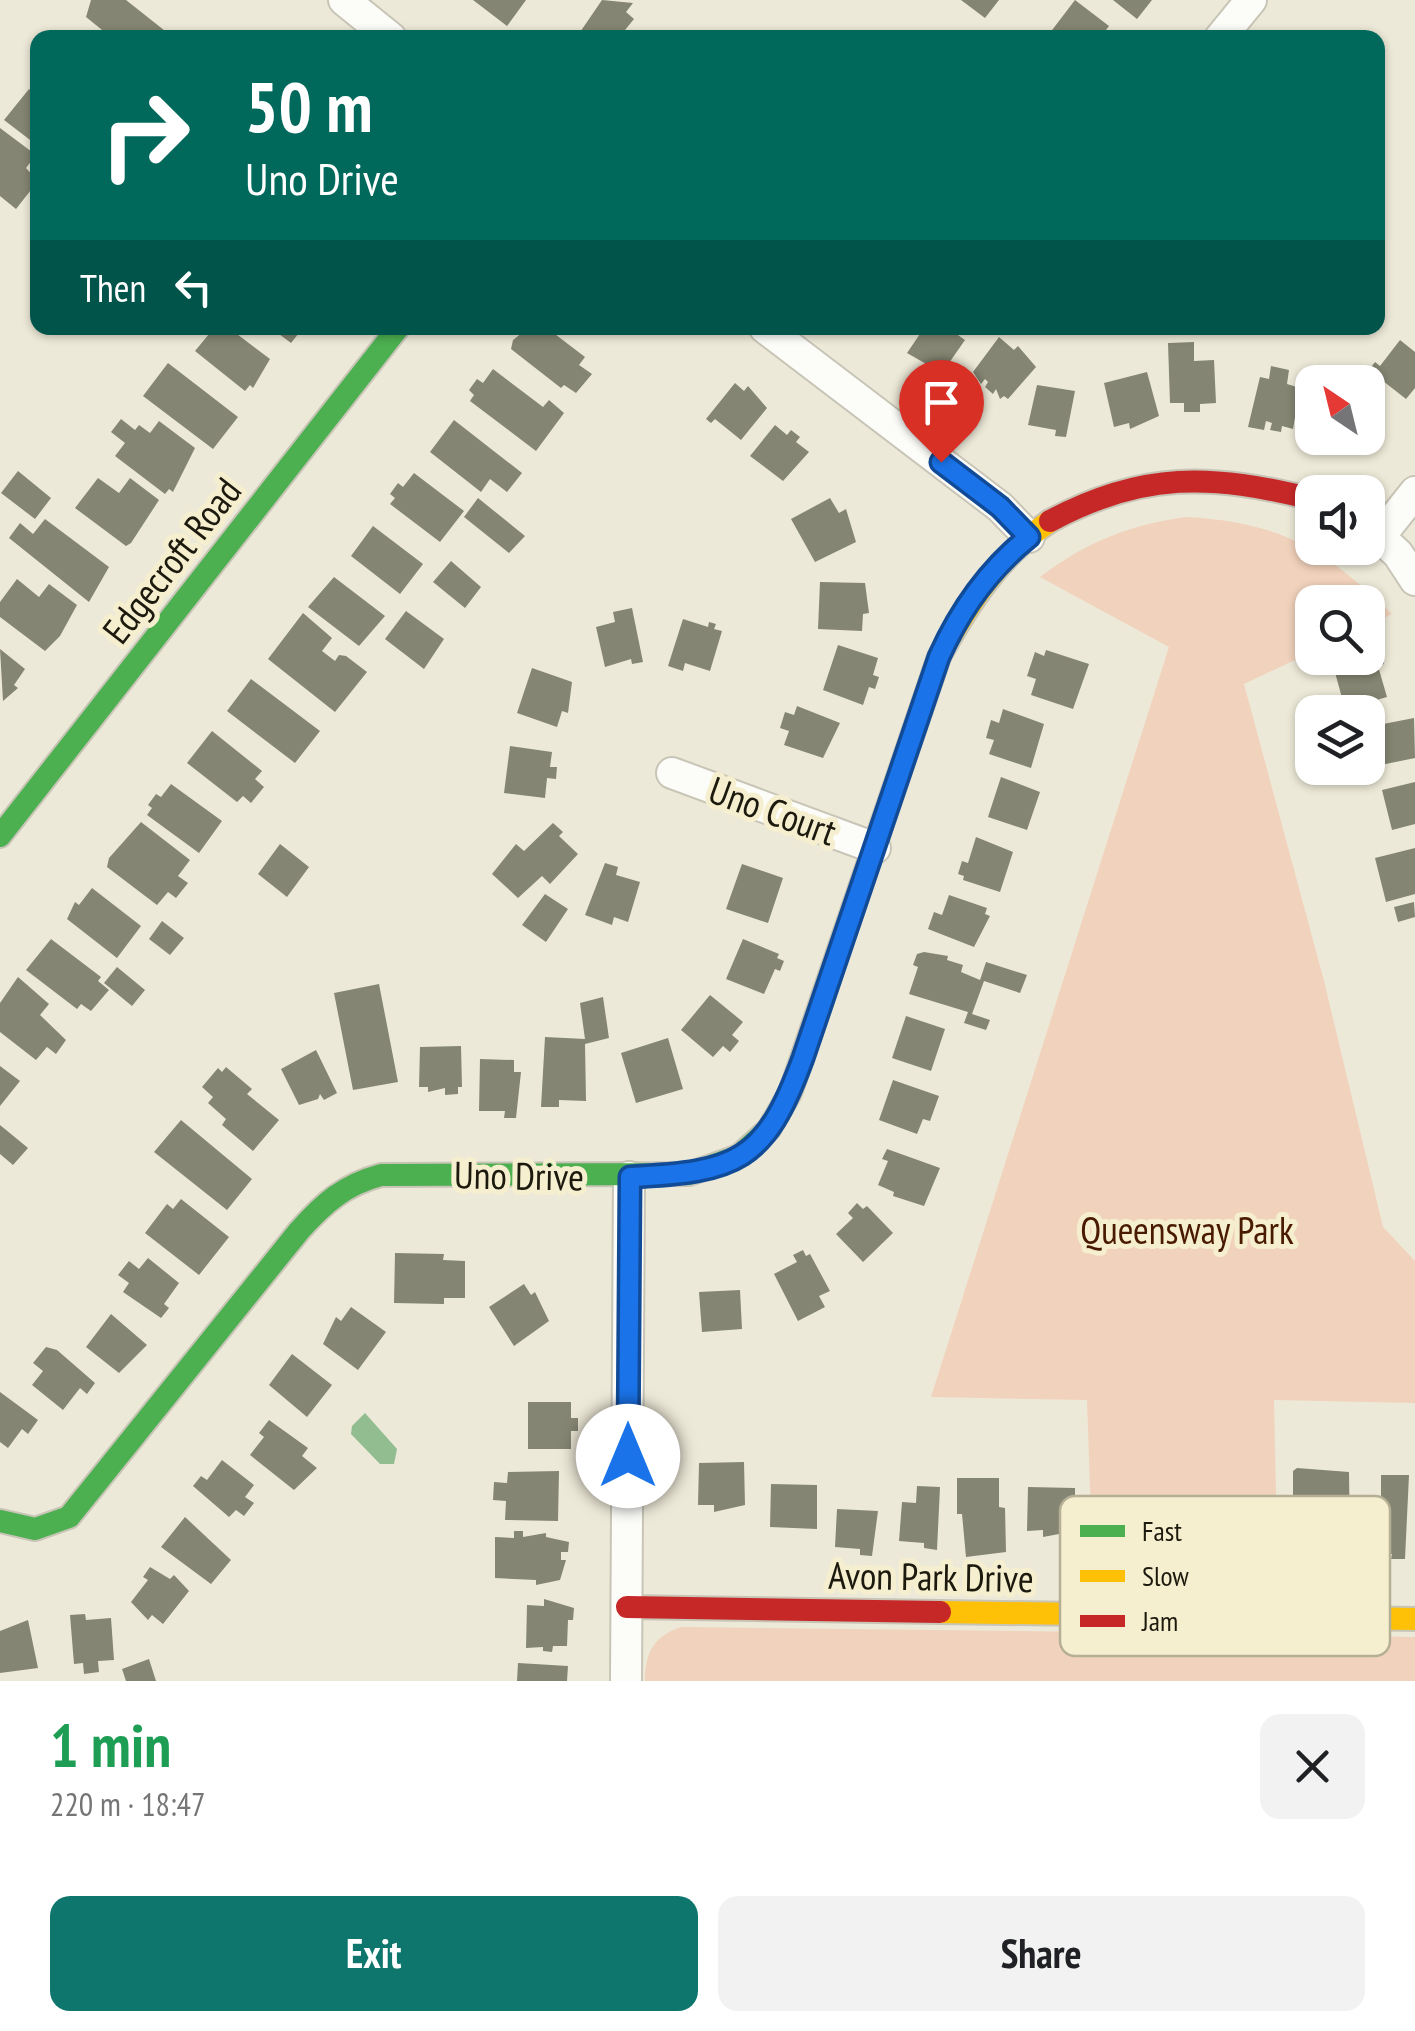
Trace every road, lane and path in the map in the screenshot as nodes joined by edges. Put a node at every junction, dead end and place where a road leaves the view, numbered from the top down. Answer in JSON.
{"nodes":[{"id":1,"x":344,"y":0,"type":"edge"},
{"id":2,"x":1251,"y":0,"type":"edge"},
{"id":3,"x":381,"y":30,"type":"edge"},
{"id":4,"x":1227,"y":30,"type":"edge"},
{"id":5,"x":393,"y":335,"type":"edge"},
{"id":6,"x":775,"y":335,"type":"edge"},
{"id":7,"x":1415,"y":492,"type":"edge"},
{"id":8,"x":1295,"y":495,"type":"edge"},
{"id":9,"x":1385,"y":521,"type":"edge"},
{"id":10,"x":1029,"y":537,"type":"junction"},
{"id":11,"x":1385,"y":544,"type":"edge"},
{"id":12,"x":1415,"y":580,"type":"edge"},
{"id":13,"x":672,"y":772,"type":"dead end"},
{"id":14,"x":0,"y":836,"type":"edge"},
{"id":15,"x":875,"y":848,"type":"junction"},
{"id":16,"x":630,"y":1177,"type":"junction"},
{"id":17,"x":0,"y":1521,"type":"edge"},
{"id":18,"x":627,"y":1607,"type":"junction"},
{"id":19,"x":1060,"y":1613,"type":"edge"},
{"id":20,"x":1390,"y":1618,"type":"edge"},
{"id":21,"x":1415,"y":1618,"type":"edge"},
{"id":22,"x":626,"y":1681,"type":"edge"}],
"edges":[{"from":1,"to":3,"type":"street"},
{"from":2,"to":4,"type":"street"},
{"from":5,"to":14,"type":"street","name":"Edgecroft Road"},
{"from":6,"to":10,"type":"street"},
{"from":7,"to":9,"type":"street"},
{"from":8,"to":10,"type":"street","name":"Uno Drive"},
{"from":10,"to":15,"type":"street","name":"Uno Drive"},
{"from":11,"to":12,"type":"street"},
{"from":13,"to":15,"type":"street","name":"Uno Court"},
{"from":15,"to":16,"type":"street","name":"Uno Drive"},
{"from":16,"to":17,"type":"street","name":"Uno Drive"},
{"from":16,"to":18,"type":"street"},
{"from":18,"to":19,"type":"street","name":"Avon Park Drive"},
{"from":18,"to":22,"type":"street"},
{"from":20,"to":21,"type":"street","name":"Avon Park Drive"}]}
